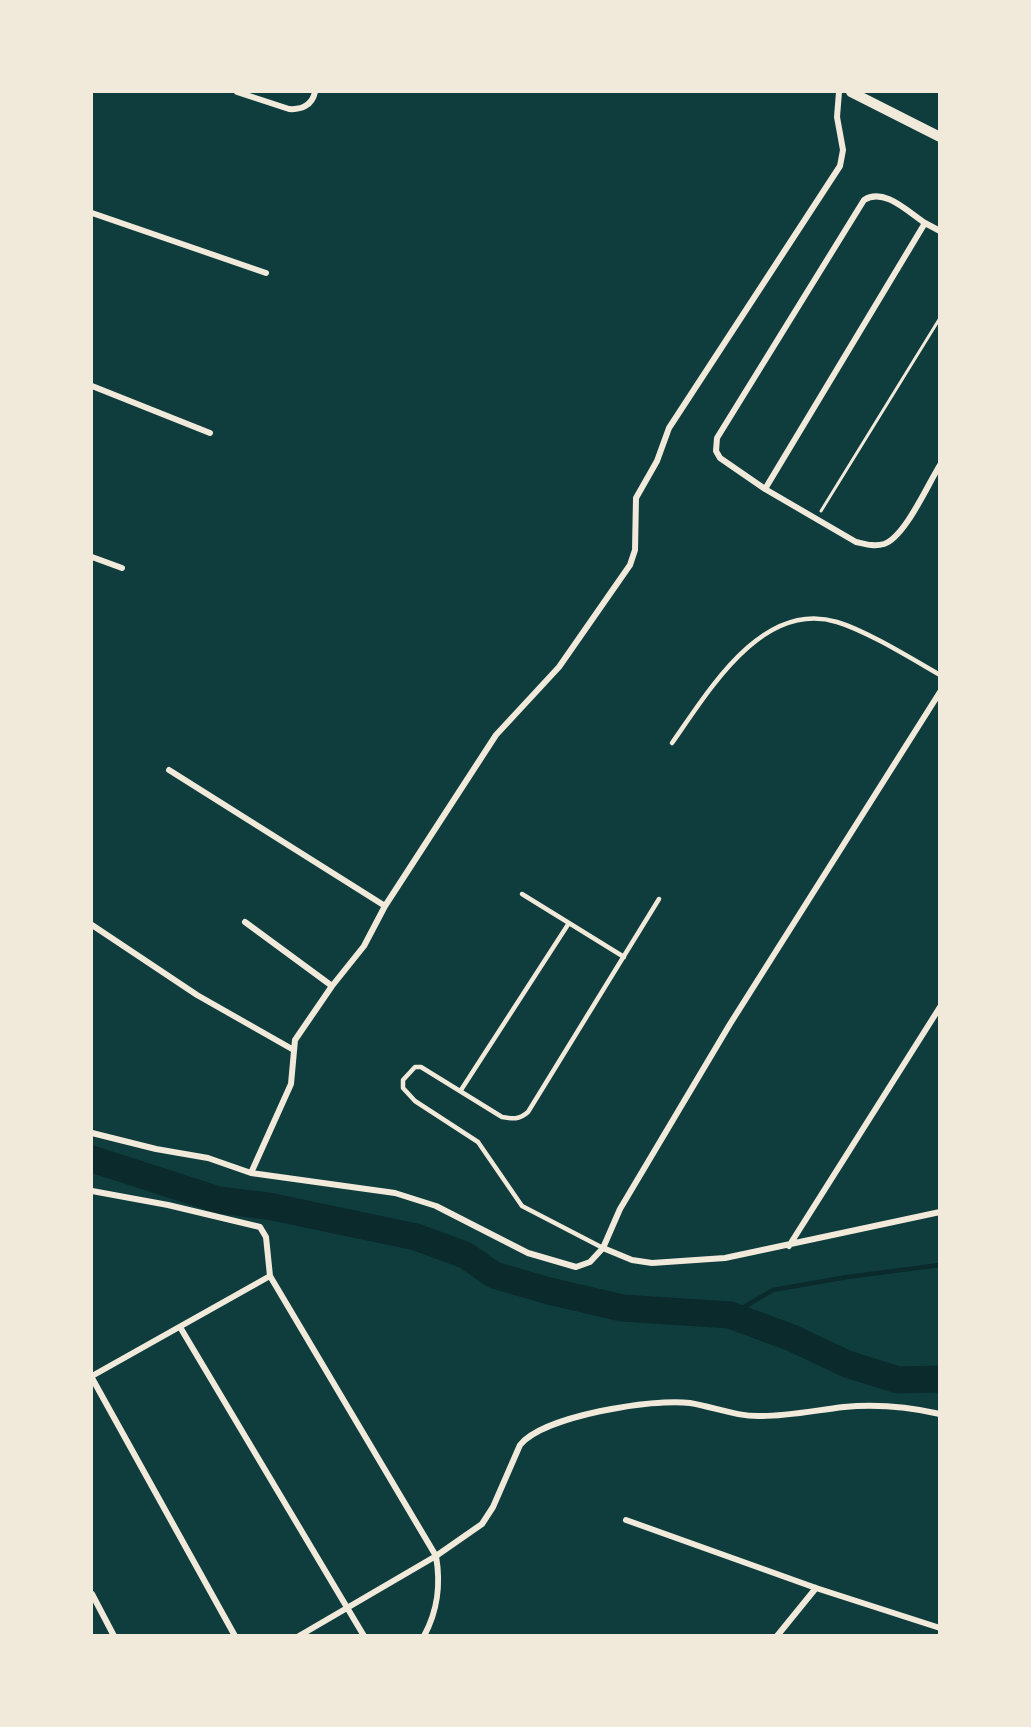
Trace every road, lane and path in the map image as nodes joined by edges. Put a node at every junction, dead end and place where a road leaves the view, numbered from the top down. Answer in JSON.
{"nodes":[{"id":1,"x":237,"y":92,"type":"edge"},
{"id":2,"x":315,"y":92,"type":"edge"},
{"id":3,"x":839,"y":92,"type":"edge"},
{"id":4,"x":851,"y":92,"type":"edge"},
{"id":5,"x":939,"y":137,"type":"edge"},
{"id":6,"x":92,"y":213,"type":"edge"},
{"id":7,"x":925,"y":223,"type":"junction"},
{"id":8,"x":939,"y":231,"type":"edge"},
{"id":9,"x":266,"y":273,"type":"dead end"},
{"id":10,"x":939,"y":318,"type":"edge"},
{"id":11,"x":92,"y":386,"type":"edge"},
{"id":12,"x":210,"y":433,"type":"dead end"},
{"id":13,"x":939,"y":465,"type":"edge"},
{"id":14,"x":765,"y":489,"type":"junction"},
{"id":15,"x":815,"y":520,"type":"junction"},
{"id":16,"x":92,"y":557,"type":"edge"},
{"id":17,"x":122,"y":568,"type":"dead end"},
{"id":18,"x":939,"y":675,"type":"edge"},
{"id":19,"x":939,"y":693,"type":"edge"},
{"id":20,"x":672,"y":743,"type":"dead end"},
{"id":21,"x":169,"y":770,"type":"dead end"},
{"id":22,"x":522,"y":894,"type":"dead end"},
{"id":23,"x":659,"y":899,"type":"dead end"},
{"id":24,"x":385,"y":906,"type":"junction"},
{"id":25,"x":245,"y":921,"type":"dead end"},
{"id":26,"x":569,"y":923,"type":"junction"},
{"id":27,"x":92,"y":925,"type":"edge"},
{"id":28,"x":624,"y":957,"type":"junction"},
{"id":29,"x":332,"y":986,"type":"junction"},
{"id":30,"x":939,"y":1007,"type":"edge"},
{"id":31,"x":292,"y":1049,"type":"junction"},
{"id":32,"x":461,"y":1090,"type":"junction"},
{"id":33,"x":92,"y":1133,"type":"edge"},
{"id":34,"x":251,"y":1173,"type":"junction"},
{"id":35,"x":92,"y":1191,"type":"edge"},
{"id":36,"x":939,"y":1212,"type":"edge"},
{"id":37,"x":789,"y":1246,"type":"junction"},
{"id":38,"x":603,"y":1248,"type":"junction"},
{"id":39,"x":270,"y":1276,"type":"junction"},
{"id":40,"x":180,"y":1327,"type":"junction"},
{"id":41,"x":92,"y":1377,"type":"edge"},
{"id":42,"x":939,"y":1414,"type":"edge"},
{"id":43,"x":626,"y":1520,"type":"dead end"},
{"id":44,"x":436,"y":1556,"type":"junction"},
{"id":45,"x":816,"y":1588,"type":"junction"},
{"id":46,"x":92,"y":1594,"type":"edge"},
{"id":47,"x":348,"y":1608,"type":"junction"},
{"id":48,"x":939,"y":1628,"type":"edge"},
{"id":49,"x":114,"y":1635,"type":"edge"},
{"id":50,"x":235,"y":1635,"type":"edge"},
{"id":51,"x":299,"y":1635,"type":"edge"},
{"id":52,"x":364,"y":1635,"type":"edge"},
{"id":53,"x":424,"y":1635,"type":"edge"},
{"id":54,"x":777,"y":1635,"type":"edge"}],
"edges":[{"from":1,"to":2,"type":"street"},
{"from":3,"to":24,"type":"street"},
{"from":4,"to":5,"type":"street"},
{"from":6,"to":9,"type":"street"},
{"from":7,"to":8,"type":"street"},
{"from":7,"to":14,"type":"street"},
{"from":7,"to":14,"type":"street"},
{"from":10,"to":15,"type":"path"},
{"from":11,"to":12,"type":"street"},
{"from":13,"to":15,"type":"street"},
{"from":14,"to":15,"type":"street"},
{"from":16,"to":17,"type":"street"},
{"from":18,"to":20,"type":"lane"},
{"from":19,"to":38,"type":"street"},
{"from":21,"to":24,"type":"street"},
{"from":22,"to":26,"type":"lane"},
{"from":23,"to":28,"type":"lane"},
{"from":24,"to":29,"type":"street"},
{"from":25,"to":29,"type":"street"},
{"from":26,"to":28,"type":"lane"},
{"from":26,"to":32,"type":"lane"},
{"from":27,"to":31,"type":"street"},
{"from":28,"to":32,"type":"lane"},
{"from":29,"to":31,"type":"street"},
{"from":30,"to":37,"type":"street"},
{"from":31,"to":34,"type":"street"},
{"from":32,"to":38,"type":"lane"},
{"from":33,"to":34,"type":"street"},
{"from":34,"to":38,"type":"street"},
{"from":35,"to":39,"type":"street"},
{"from":36,"to":37,"type":"street"},
{"from":37,"to":38,"type":"street"},
{"from":39,"to":40,"type":"street"},
{"from":39,"to":44,"type":"street"},
{"from":40,"to":41,"type":"street"},
{"from":40,"to":47,"type":"street"},
{"from":41,"to":50,"type":"street"},
{"from":42,"to":44,"type":"street"},
{"from":43,"to":45,"type":"street"},
{"from":44,"to":47,"type":"street"},
{"from":44,"to":53,"type":"street"},
{"from":45,"to":48,"type":"street"},
{"from":45,"to":54,"type":"street"},
{"from":46,"to":49,"type":"street"},
{"from":47,"to":51,"type":"street"},
{"from":47,"to":52,"type":"street"}]}
